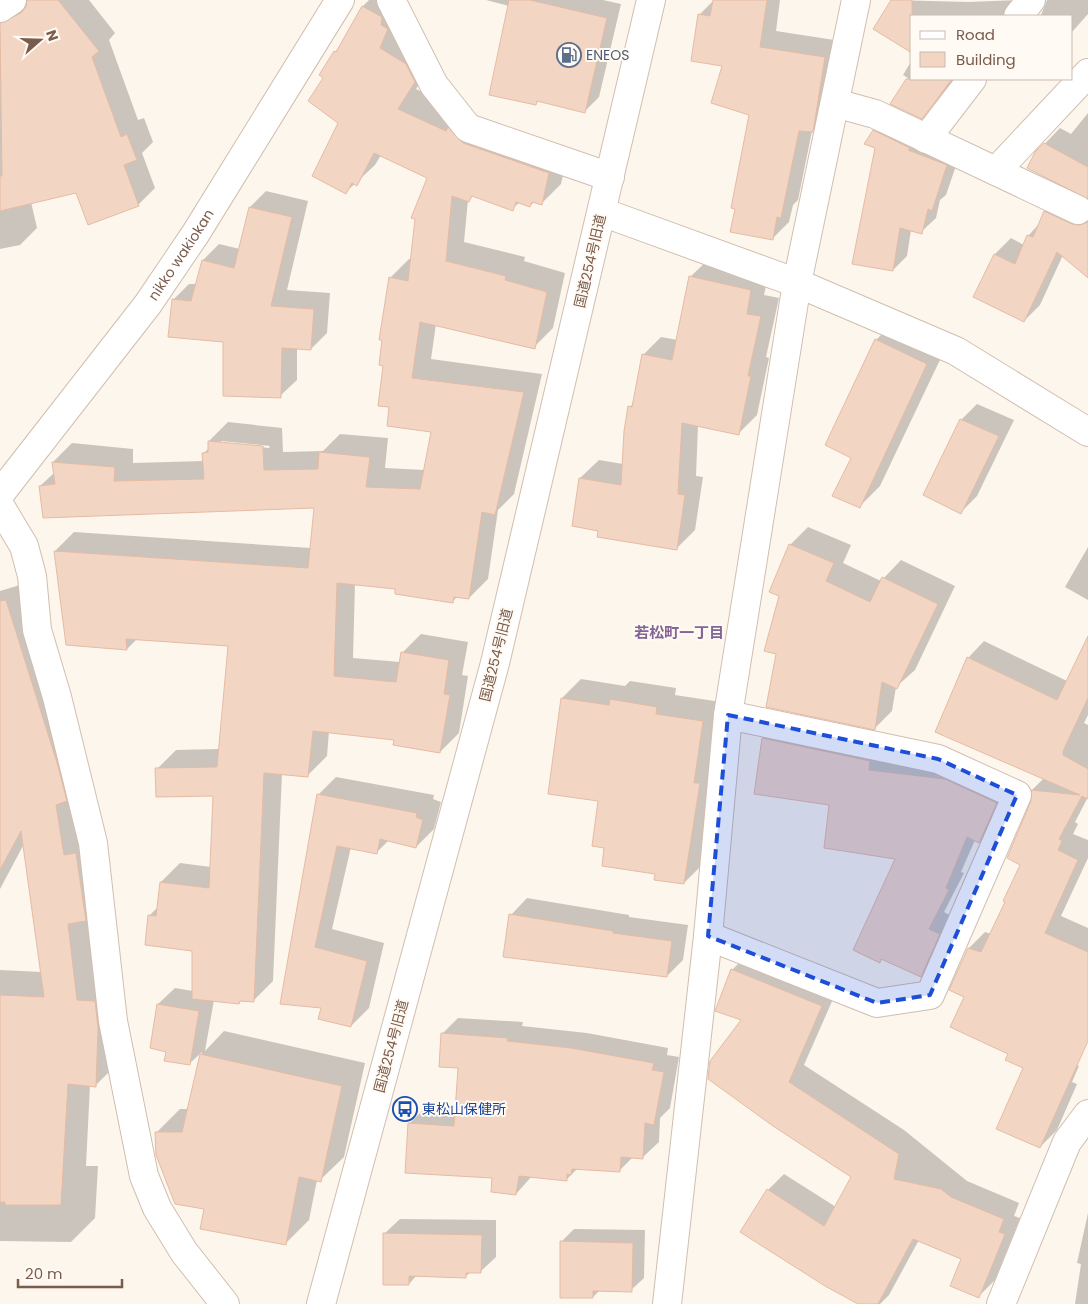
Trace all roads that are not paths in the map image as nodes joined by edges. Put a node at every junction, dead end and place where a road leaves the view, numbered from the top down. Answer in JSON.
{"nodes":[{"id":1,"x":12,"y":0,"type":"edge"},
{"id":2,"x":340,"y":0,"type":"edge"},
{"id":3,"x":391,"y":0,"type":"edge"},
{"id":4,"x":651,"y":0,"type":"edge"},
{"id":5,"x":856,"y":0,"type":"edge"},
{"id":6,"x":1031,"y":0,"type":"edge"},
{"id":7,"x":0,"y":8,"type":"edge"},
{"id":8,"x":1019,"y":15,"type":"edge"},
{"id":9,"x":1088,"y":73,"type":"edge"},
{"id":10,"x":971,"y":80,"type":"edge"},
{"id":11,"x":835,"y":103,"type":"junction"},
{"id":12,"x":926,"y":139,"type":"junction"},
{"id":13,"x":996,"y":171,"type":"junction"},
{"id":14,"x":610,"y":177,"type":"junction"},
{"id":15,"x":1078,"y":210,"type":"dead end"},
{"id":16,"x":602,"y":212,"type":"junction"},
{"id":17,"x":797,"y":283,"type":"junction"},
{"id":18,"x":1088,"y":432,"type":"edge"},
{"id":19,"x":0,"y":494,"type":"edge"},
{"id":20,"x":0,"y":506,"type":"edge"},
{"id":21,"x":728,"y":715,"type":"junction"},
{"id":22,"x":708,"y":936,"type":"junction"},
{"id":23,"x":1088,"y":1114,"type":"edge"},
{"id":24,"x":225,"y":1304,"type":"edge"},
{"id":25,"x":321,"y":1304,"type":"edge"},
{"id":26,"x":667,"y":1304,"type":"edge"},
{"id":27,"x":1001,"y":1304,"type":"edge"}],
"edges":[{"from":1,"to":7,"type":"street"},
{"from":2,"to":19,"type":"street","name":"nikko wakiokan"},
{"from":3,"to":14,"type":"street"},
{"from":4,"to":14,"type":"street","name":"国道254号旧道"},
{"from":5,"to":11,"type":"street"},
{"from":6,"to":8,"type":"street"},
{"from":9,"to":13,"type":"street"},
{"from":10,"to":12,"type":"street"},
{"from":11,"to":12,"type":"street"},
{"from":11,"to":17,"type":"street"},
{"from":12,"to":13,"type":"street"},
{"from":13,"to":15,"type":"street"},
{"from":14,"to":16,"type":"street","name":"国道254号旧道"},
{"from":16,"to":17,"type":"street"},
{"from":16,"to":25,"type":"street","name":"国道254号旧道"},
{"from":17,"to":18,"type":"street"},
{"from":17,"to":21,"type":"street"},
{"from":20,"to":24,"type":"street"},
{"from":21,"to":22,"type":"street"},
{"from":21,"to":22,"type":"street"},
{"from":22,"to":26,"type":"street"},
{"from":23,"to":27,"type":"street"}]}
